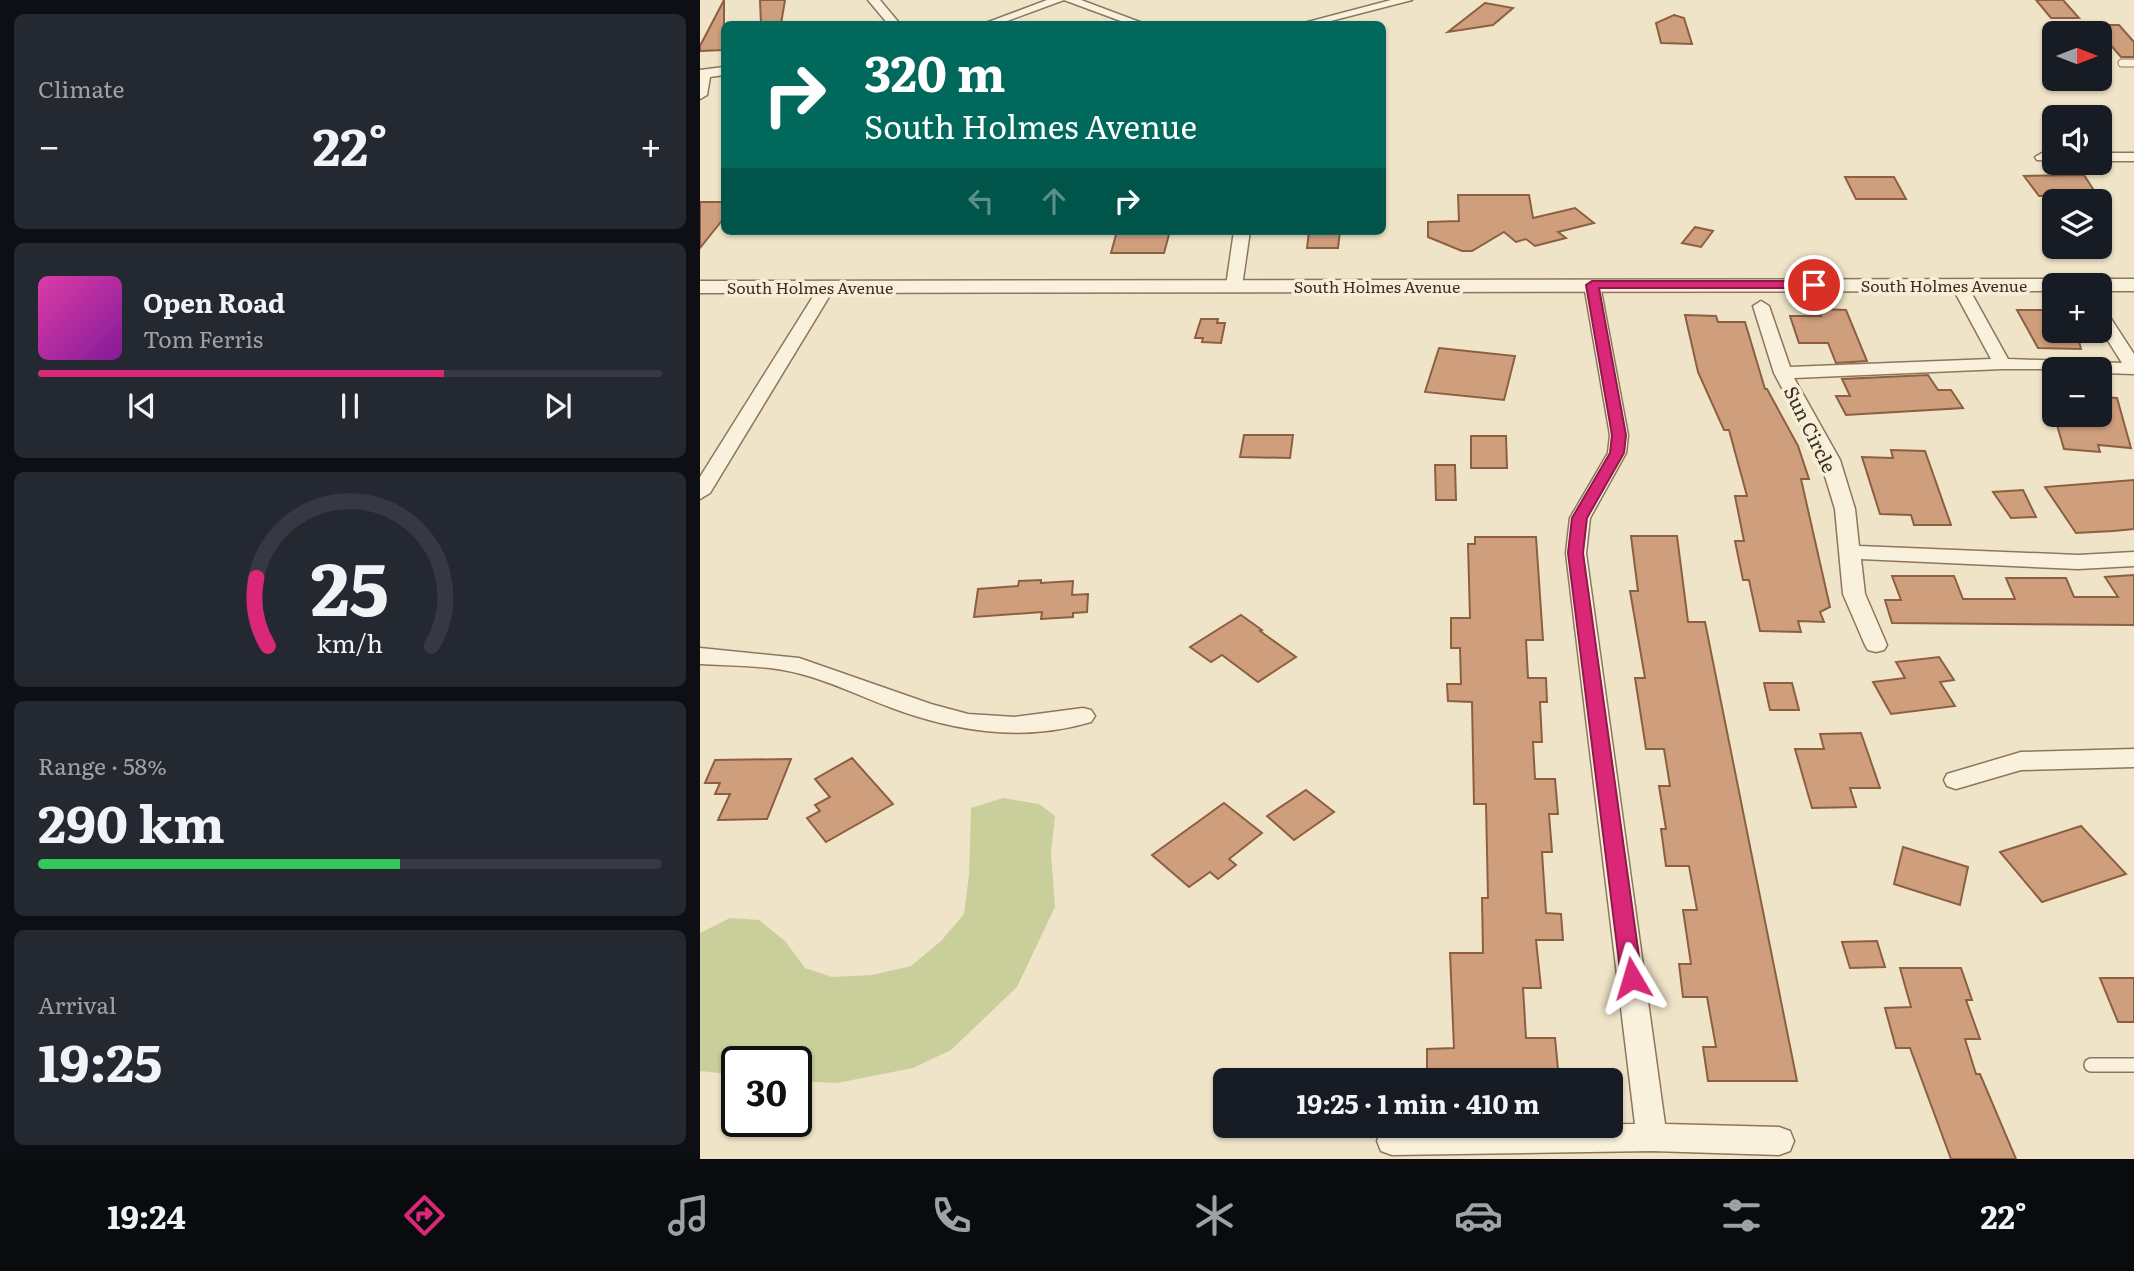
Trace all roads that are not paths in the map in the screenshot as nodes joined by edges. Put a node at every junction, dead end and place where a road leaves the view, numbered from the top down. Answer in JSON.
{"nodes":[{"id":1,"x":874,"y":0,"type":"edge"},
{"id":2,"x":1058,"y":0,"type":"edge"},
{"id":3,"x":1070,"y":0,"type":"edge"},
{"id":4,"x":1406,"y":0,"type":"edge"},
{"id":5,"x":892,"y":21,"type":"edge"},
{"id":6,"x":998,"y":21,"type":"edge"},
{"id":7,"x":1130,"y":21,"type":"edge"},
{"id":8,"x":1318,"y":21,"type":"edge"},
{"id":9,"x":2122,"y":63,"type":"dead end"},
{"id":10,"x":2134,"y":63,"type":"edge"},
{"id":11,"x":721,"y":71,"type":"edge"},
{"id":12,"x":702,"y":74,"type":"edge"},
{"id":13,"x":700,"y":95,"type":"edge"},
{"id":14,"x":2112,"y":157,"type":"edge"},
{"id":15,"x":2134,"y":157,"type":"edge"},
{"id":16,"x":1241,"y":235,"type":"edge"},
{"id":17,"x":1592,"y":285,"type":"junction"},
{"id":18,"x":1959,"y":285,"type":"junction"},
{"id":19,"x":2042,"y":285,"type":"edge"},
{"id":20,"x":2112,"y":285,"type":"edge"},
{"id":21,"x":2134,"y":285,"type":"edge"},
{"id":22,"x":1234,"y":286,"type":"junction"},
{"id":23,"x":700,"y":287,"type":"edge"},
{"id":24,"x":827,"y":287,"type":"junction"},
{"id":25,"x":1760,"y":306,"type":"dead end"},
{"id":26,"x":2112,"y":334,"type":"edge"},
{"id":27,"x":2002,"y":364,"type":"junction"},
{"id":28,"x":2134,"y":369,"type":"edge"},
{"id":29,"x":1783,"y":373,"type":"junction"},
{"id":30,"x":700,"y":492,"type":"edge"},
{"id":31,"x":1849,"y":552,"type":"junction"},
{"id":32,"x":2134,"y":559,"type":"edge"},
{"id":33,"x":1876,"y":645,"type":"dead end"},
{"id":34,"x":700,"y":656,"type":"edge"},
{"id":35,"x":1083,"y":716,"type":"dead end"},
{"id":36,"x":2134,"y":758,"type":"edge"},
{"id":37,"x":1956,"y":780,"type":"dead end"},
{"id":38,"x":2091,"y":1065,"type":"dead end"},
{"id":39,"x":2134,"y":1065,"type":"edge"},
{"id":40,"x":1652,"y":1138,"type":"junction"},
{"id":41,"x":1392,"y":1141,"type":"dead end"},
{"id":42,"x":1779,"y":1141,"type":"dead end"}],
"edges":[{"from":1,"to":5,"type":"street"},
{"from":2,"to":6,"type":"street"},
{"from":3,"to":7,"type":"street"},
{"from":4,"to":8,"type":"street"},
{"from":9,"to":10,"type":"lane"},
{"from":11,"to":12,"type":"street"},
{"from":12,"to":13,"type":"street"},
{"from":14,"to":15,"type":"street"},
{"from":16,"to":22,"type":"street"},
{"from":17,"to":18,"type":"street","name":"South Holmes Avenue"},
{"from":17,"to":22,"type":"street","name":"South Holmes Avenue"},
{"from":17,"to":40,"type":"street"},
{"from":18,"to":19,"type":"street","name":"South Holmes Avenue"},
{"from":18,"to":27,"type":"street"},
{"from":20,"to":21,"type":"street"},
{"from":22,"to":24,"type":"street","name":"South Holmes Avenue"},
{"from":23,"to":24,"type":"street","name":"South Holmes Avenue"},
{"from":24,"to":30,"type":"street"},
{"from":25,"to":29,"type":"street"},
{"from":26,"to":28,"type":"street"},
{"from":27,"to":28,"type":"street","name":"Sun Circle"},
{"from":27,"to":29,"type":"street","name":"Sun Circle"},
{"from":29,"to":31,"type":"street","name":"Sun Circle"},
{"from":31,"to":32,"type":"street"},
{"from":31,"to":33,"type":"street","name":"Sun Circle"},
{"from":34,"to":35,"type":"street"},
{"from":36,"to":37,"type":"street"},
{"from":38,"to":39,"type":"lane"},
{"from":40,"to":41,"type":"street"},
{"from":40,"to":42,"type":"street"}]}
